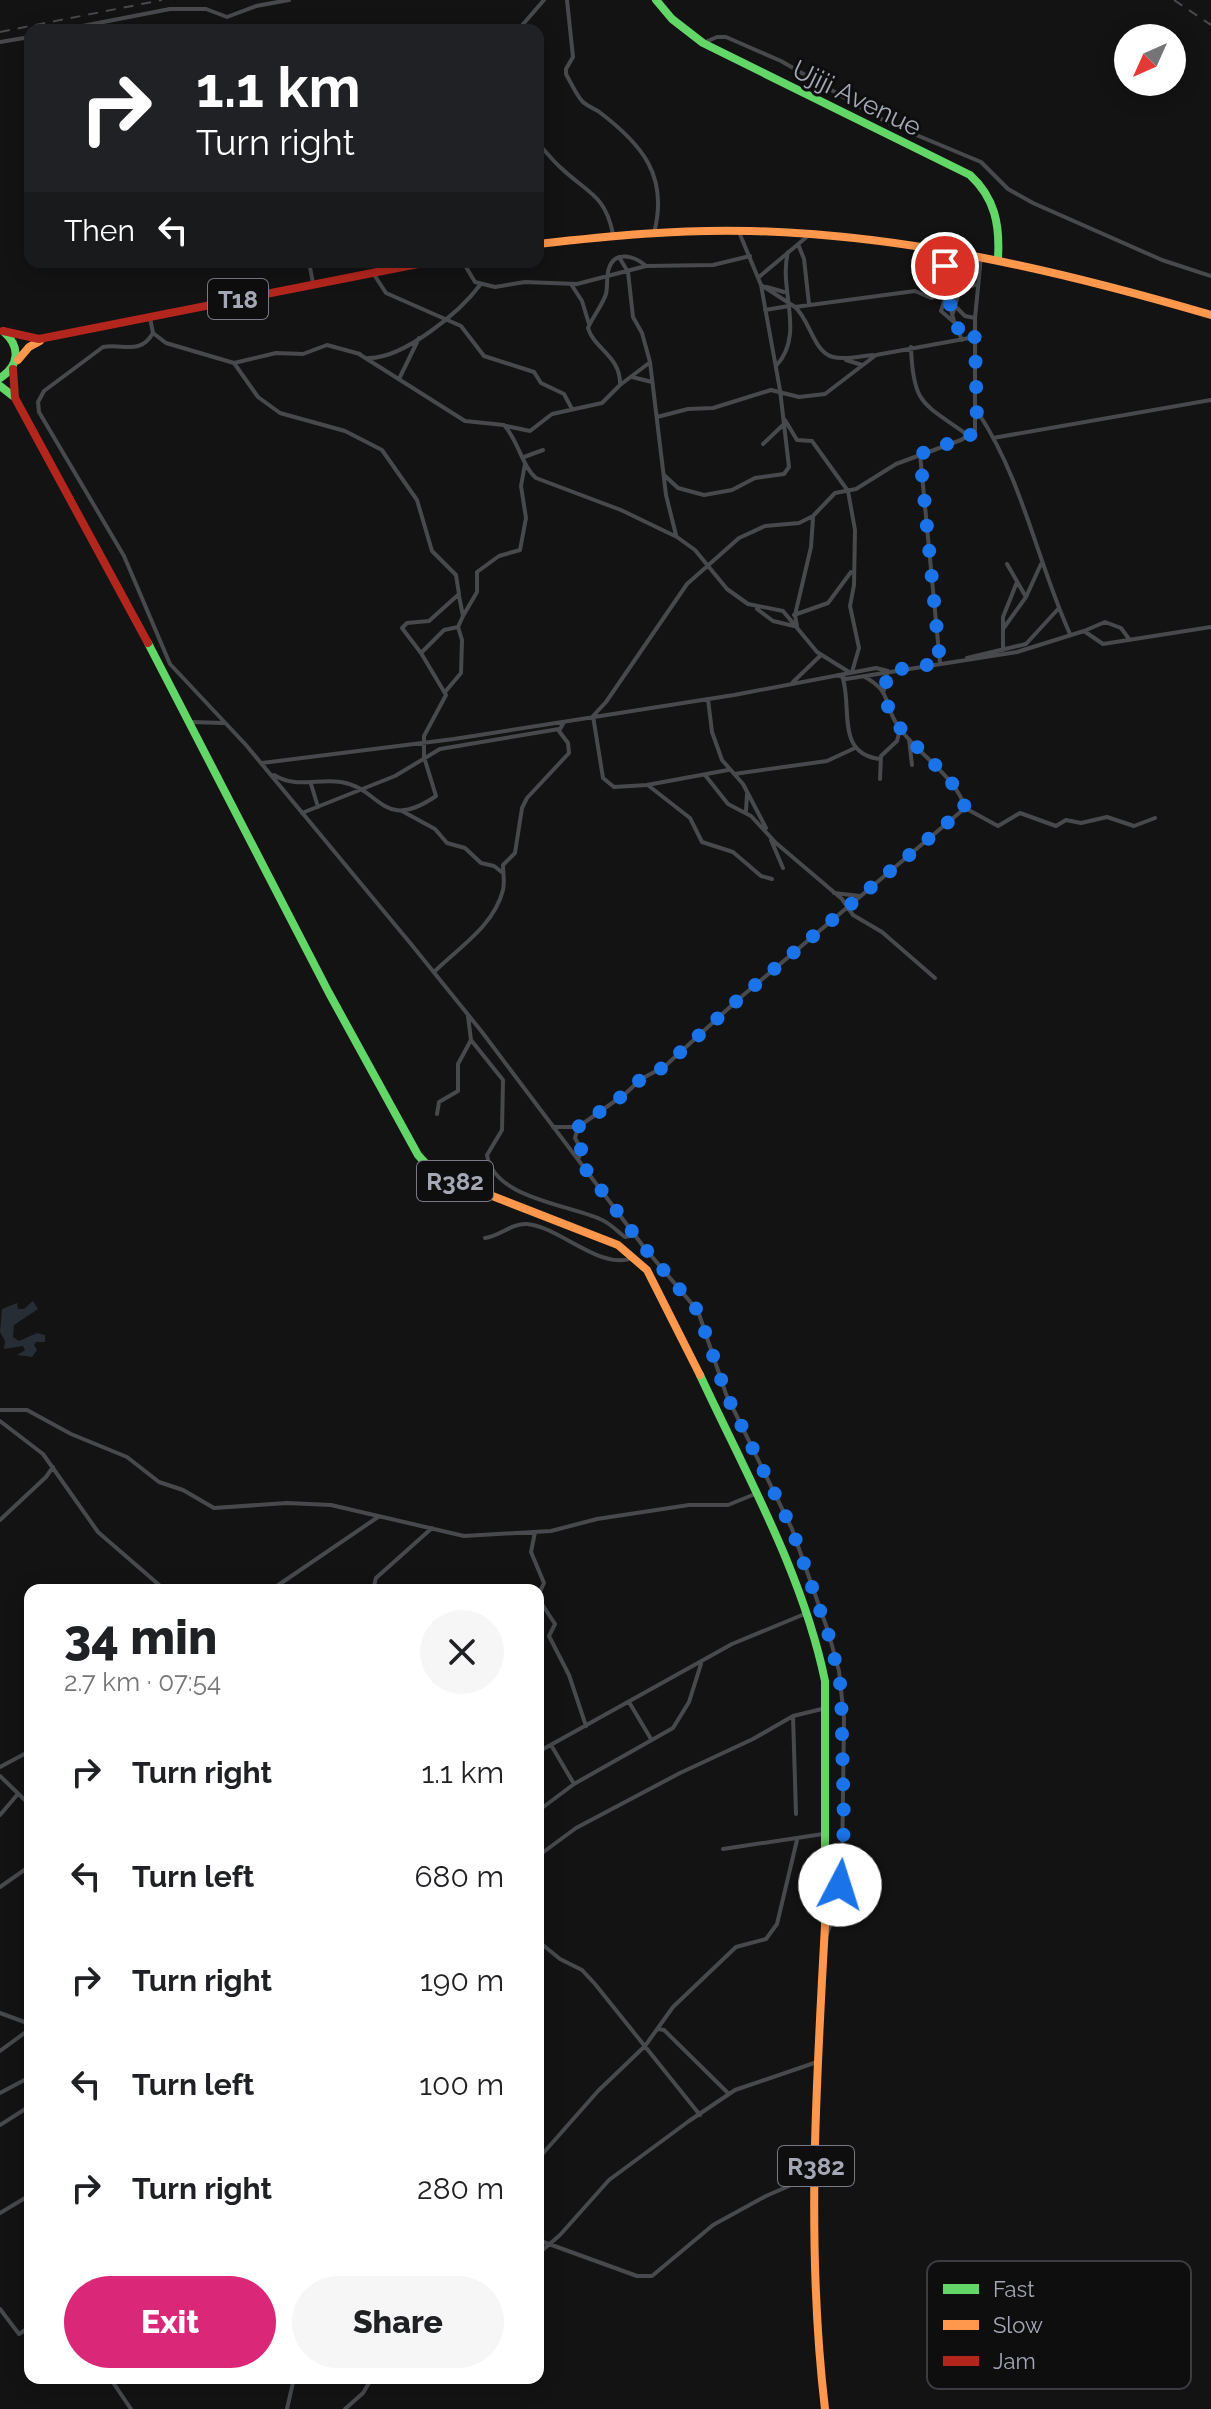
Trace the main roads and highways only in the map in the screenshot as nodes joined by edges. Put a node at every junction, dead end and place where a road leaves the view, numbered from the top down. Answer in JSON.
{"nodes":[{"id":1,"x":656,"y":0,"type":"edge"},
{"id":2,"x":544,"y":243,"type":"edge"},
{"id":3,"x":998,"y":258,"type":"junction"},
{"id":4,"x":397,"y":268,"type":"edge"},
{"id":5,"x":1211,"y":315,"type":"edge"},
{"id":6,"x":2,"y":330,"type":"edge"},
{"id":7,"x":48,"y":337,"type":"junction"},
{"id":8,"x":14,"y":366,"type":"junction"},
{"id":9,"x":0,"y":378,"type":"edge"},
{"id":10,"x":0,"y":386,"type":"edge"},
{"id":11,"x":15,"y":398,"type":"junction"},
{"id":12,"x":825,"y":2409,"type":"edge"}],
"edges":[{"from":1,"to":3,"type":"main road","name":"Ujiji Avenue"},
{"from":2,"to":3,"type":"main road"},
{"from":3,"to":5,"type":"main road"},
{"from":4,"to":7,"type":"main road","number":"T18"},
{"from":6,"to":7,"type":"main road","number":"T18"},
{"from":6,"to":8,"type":"main road","number":"R382"},
{"from":7,"to":8,"type":"main road","number":"T18"},
{"from":8,"to":9,"type":"main road"},
{"from":8,"to":11,"type":"main road","number":"R382"},
{"from":10,"to":11,"type":"main road","number":"R382"},
{"from":11,"to":12,"type":"main road","number":"R382"}]}
